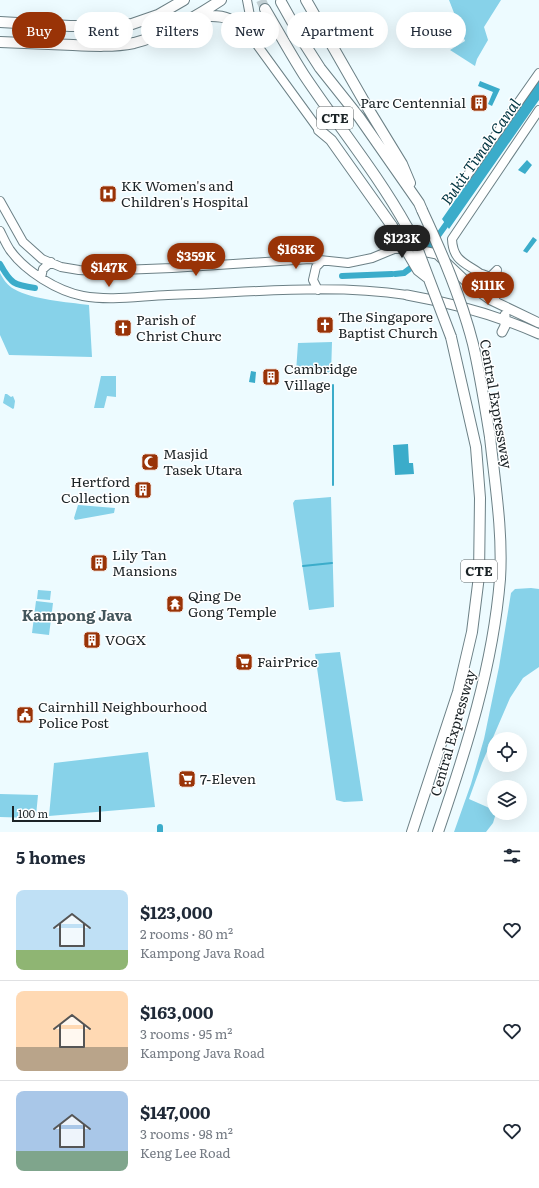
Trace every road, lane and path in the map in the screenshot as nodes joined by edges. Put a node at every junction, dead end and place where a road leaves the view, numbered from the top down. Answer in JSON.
{"nodes":[{"id":1,"x":184,"y":0,"type":"edge"},
{"id":2,"x":220,"y":0,"type":"edge"},
{"id":3,"x":247,"y":0,"type":"edge"},
{"id":4,"x":306,"y":0,"type":"edge"},
{"id":5,"x":281,"y":2,"type":"dead end"},
{"id":6,"x":265,"y":9,"type":"tunnel mouth"},
{"id":7,"x":202,"y":12,"type":"edge"},
{"id":8,"x":249,"y":12,"type":"edge"},
{"id":9,"x":0,"y":22,"type":"edge"},
{"id":10,"x":141,"y":41,"type":"edge"},
{"id":11,"x":0,"y":42,"type":"edge"},
{"id":12,"x":259,"y":48,"type":"edge"},
{"id":13,"x":539,"y":73,"type":"edge"},
{"id":14,"x":539,"y":110,"type":"edge"},
{"id":15,"x":319,"y":130,"type":"joint"},
{"id":16,"x":462,"y":183,"type":"dead end"},
{"id":17,"x":0,"y":201,"type":"edge"},
{"id":18,"x":420,"y":206,"type":"junction"},
{"id":19,"x":0,"y":231,"type":"edge"},
{"id":20,"x":420,"y":250,"type":"joint"},
{"id":21,"x":322,"y":261,"type":"junction"},
{"id":22,"x":50,"y":262,"type":"junction"},
{"id":23,"x":497,"y":270,"type":"dead end"},
{"id":24,"x":481,"y":274,"type":"junction"},
{"id":25,"x":41,"y":278,"type":"junction"},
{"id":26,"x":428,"y":278,"type":"junction"},
{"id":27,"x":318,"y":290,"type":"junction"},
{"id":28,"x":406,"y":295,"type":"joint"},
{"id":29,"x":503,"y":306,"type":"junction"},
{"id":30,"x":506,"y":320,"type":"junction"},
{"id":31,"x":539,"y":324,"type":"edge"},
{"id":32,"x":520,"y":325,"type":"junction"},
{"id":33,"x":539,"y":334,"type":"edge"},
{"id":34,"x":412,"y":832,"type":"edge"},
{"id":35,"x":438,"y":832,"type":"edge"}],
"edges":[{"from":1,"to":9,"type":"highway"},
{"from":2,"to":7,"type":"highway"},
{"from":3,"to":8,"type":"main road"},
{"from":4,"to":18,"type":"highway"},
{"from":5,"to":18,"type":"highway","name":"Central Expressway","number":"CTE"},
{"from":6,"to":26,"type":"highway","name":"Central Expressway","number":"CTE","bridge":true},
{"from":10,"to":11,"type":"highway"},
{"from":12,"to":15,"type":"main road"},
{"from":13,"to":16,"type":"main road"},
{"from":14,"to":24,"type":"main road"},
{"from":15,"to":26,"type":"highway","bridge":true},
{"from":17,"to":22,"type":"main road"},
{"from":18,"to":35,"type":"highway","name":"Central Expressway","number":"CTE","bridge":true},
{"from":19,"to":25,"type":"main road"},
{"from":20,"to":21,"type":"main road"},
{"from":20,"to":29,"type":"main road"},
{"from":21,"to":22,"type":"main road"},
{"from":21,"to":27,"type":"main road"},
{"from":22,"to":25,"type":"main road"},
{"from":23,"to":24,"type":"main road"},
{"from":24,"to":29,"type":"main road"},
{"from":25,"to":27,"type":"main road"},
{"from":26,"to":34,"type":"highway","name":"Central Expressway","number":"CTE","bridge":true},
{"from":27,"to":28,"type":"main road"},
{"from":28,"to":30,"type":"main road"},
{"from":29,"to":30,"type":"main road"},
{"from":29,"to":31,"type":"main road"},
{"from":30,"to":32,"type":"main road"},
{"from":30,"to":32,"type":"main road"},
{"from":32,"to":33,"type":"main road"}]}
